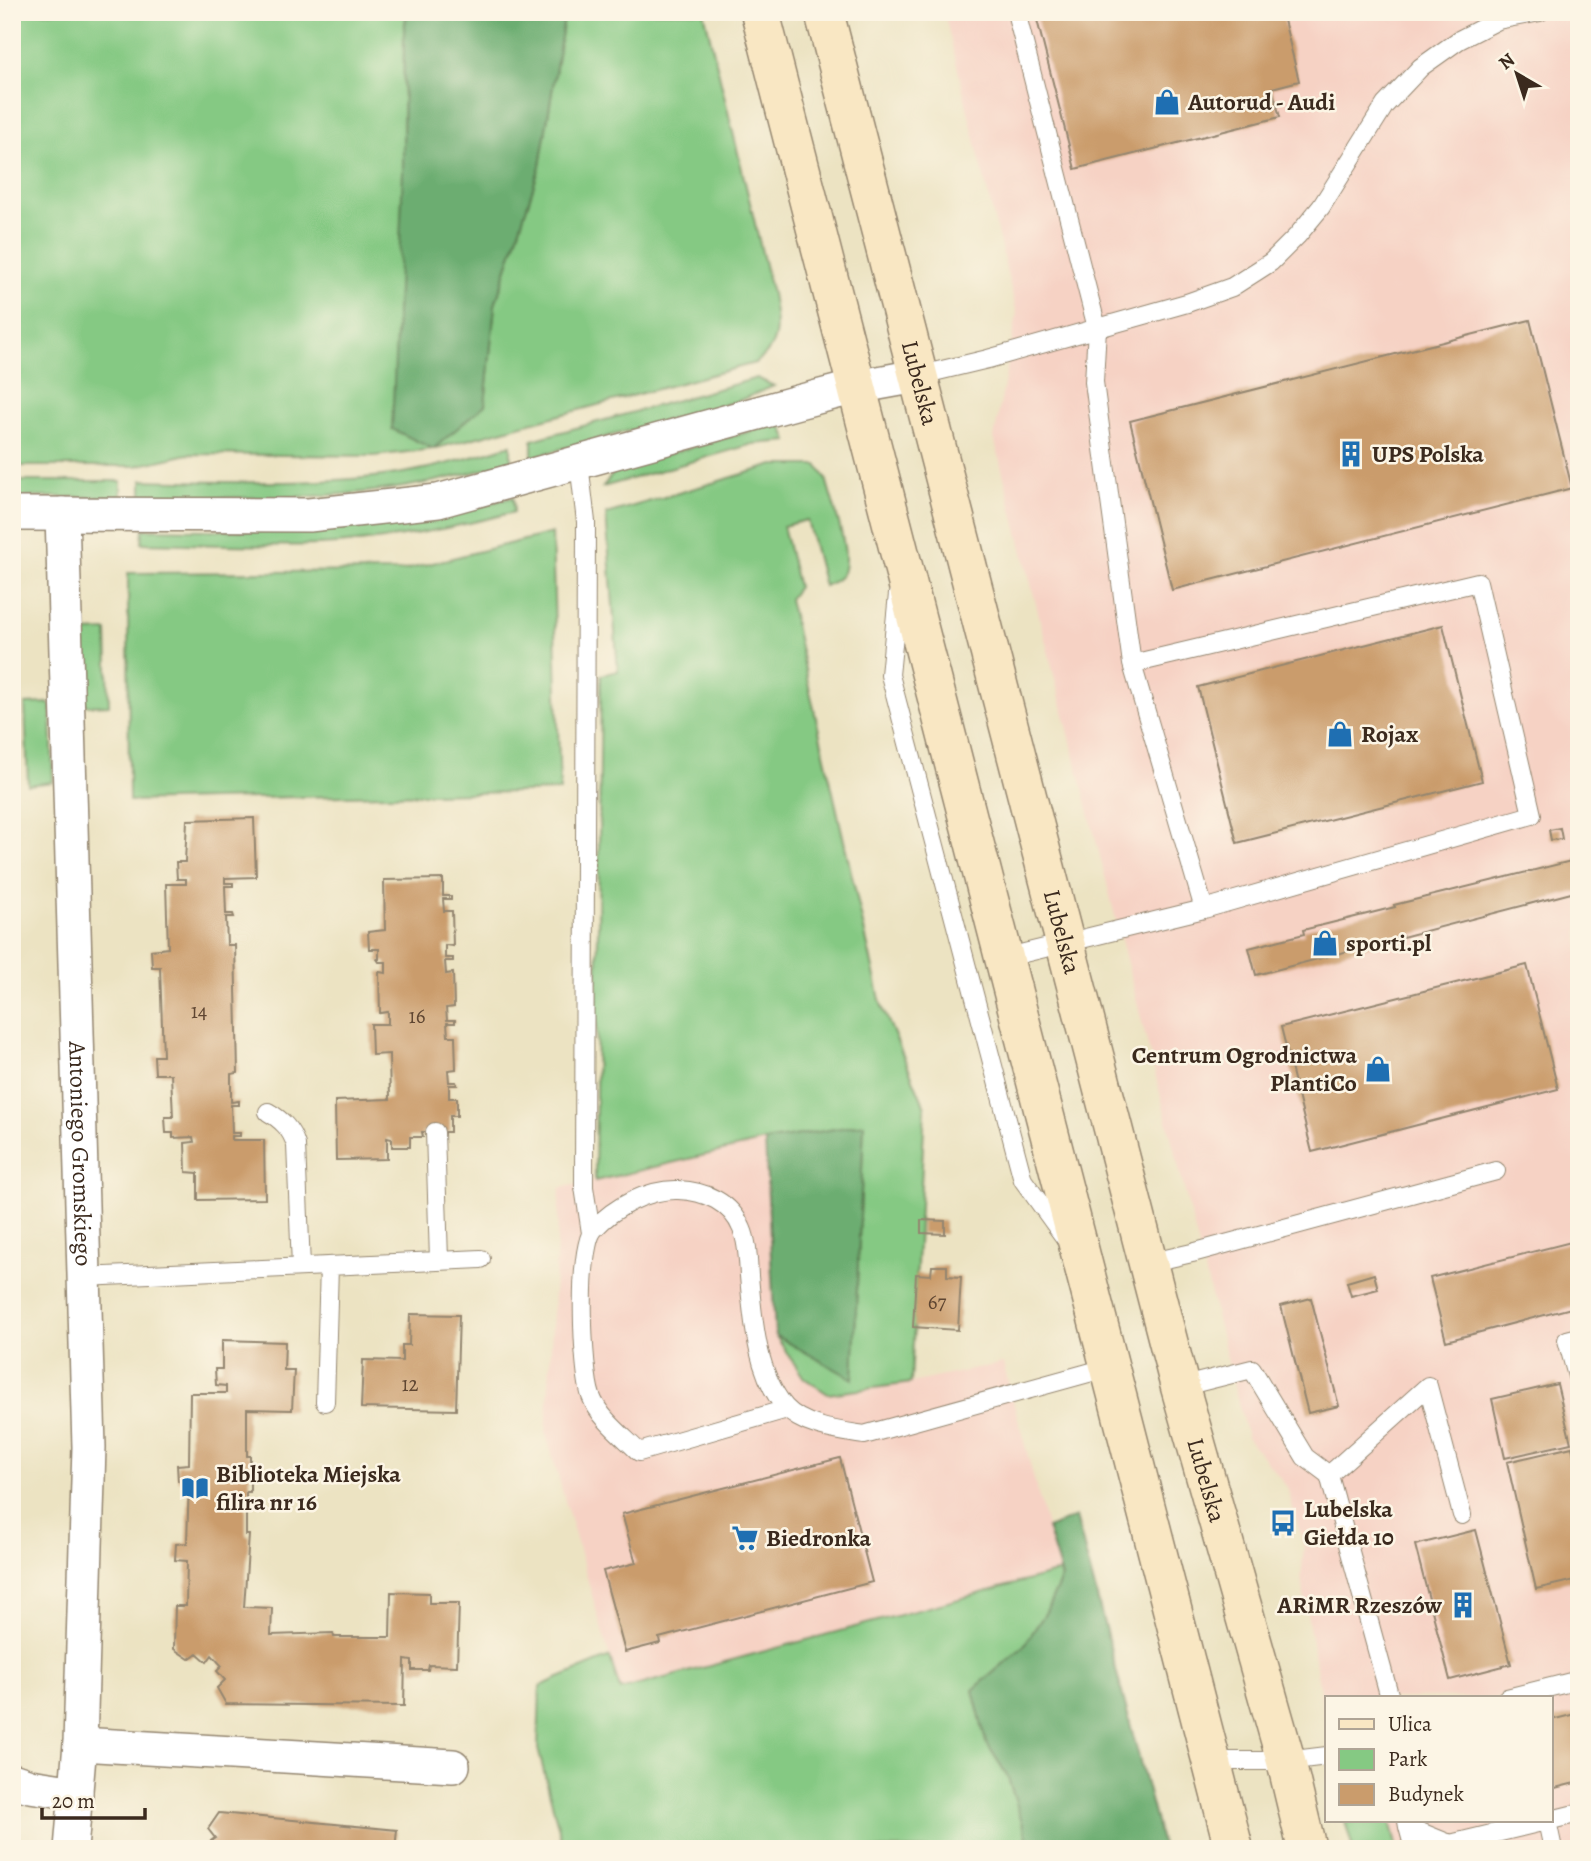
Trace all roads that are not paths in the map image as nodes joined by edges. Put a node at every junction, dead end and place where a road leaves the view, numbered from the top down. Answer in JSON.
{"nodes":[{"id":1,"x":760,"y":12,"type":"edge"},
{"id":2,"x":824,"y":12,"type":"edge"},
{"id":3,"x":1016,"y":12,"type":"edge"},
{"id":4,"x":1540,"y":12,"type":"edge"},
{"id":5,"x":1097,"y":328,"type":"junction"},
{"id":6,"x":917,"y":376,"type":"junction"},
{"id":7,"x":856,"y":387,"type":"junction"},
{"id":8,"x":579,"y":463,"type":"junction"},
{"id":9,"x":12,"y":514,"type":"edge"},
{"id":10,"x":62,"y":514,"type":"junction"},
{"id":11,"x":901,"y":559,"type":"junction"},
{"id":12,"x":1132,"y":664,"type":"junction"},
{"id":13,"x":1204,"y":909,"type":"junction"},
{"id":14,"x":1067,"y":942,"type":"junction"},
{"id":15,"x":1004,"y":958,"type":"junction"},
{"id":16,"x":268,"y":1112,"type":"dead end"},
{"id":17,"x":435,"y":1132,"type":"dead end"},
{"id":18,"x":1496,"y":1171,"type":"dead end"},
{"id":19,"x":591,"y":1233,"type":"junction"},
{"id":20,"x":481,"y":1259,"type":"dead end"},
{"id":21,"x":439,"y":1260,"type":"junction"},
{"id":22,"x":1082,"y":1262,"type":"junction"},
{"id":23,"x":1148,"y":1263,"type":"junction"},
{"id":24,"x":329,"y":1266,"type":"junction"},
{"id":25,"x":301,"y":1267,"type":"junction"},
{"id":26,"x":84,"y":1276,"type":"junction"},
{"id":27,"x":1579,"y":1337,"type":"edge"},
{"id":28,"x":1110,"y":1367,"type":"junction"},
{"id":29,"x":1579,"y":1383,"type":"edge"},
{"id":30,"x":1180,"y":1387,"type":"junction"},
{"id":31,"x":325,"y":1402,"type":"dead end"},
{"id":32,"x":787,"y":1409,"type":"junction"},
{"id":33,"x":1329,"y":1475,"type":"junction"},
{"id":34,"x":1462,"y":1515,"type":"dead end"},
{"id":35,"x":1579,"y":1680,"type":"edge"},
{"id":36,"x":1389,"y":1696,"type":"edge"},
{"id":37,"x":1515,"y":1696,"type":"edge"},
{"id":38,"x":80,"y":1744,"type":"junction"},
{"id":39,"x":1325,"y":1756,"type":"edge"},
{"id":40,"x":1213,"y":1761,"type":"junction"},
{"id":41,"x":1286,"y":1761,"type":"junction"},
{"id":42,"x":453,"y":1766,"type":"dead end"},
{"id":43,"x":12,"y":1780,"type":"edge"},
{"id":44,"x":76,"y":1793,"type":"junction"},
{"id":45,"x":1579,"y":1813,"type":"edge"},
{"id":46,"x":1552,"y":1819,"type":"edge"},
{"id":47,"x":1540,"y":1822,"type":"edge"},
{"id":48,"x":1548,"y":1822,"type":"edge"},
{"id":49,"x":1408,"y":1824,"type":"edge"},
{"id":50,"x":71,"y":1849,"type":"edge"},
{"id":51,"x":1234,"y":1849,"type":"edge"},
{"id":52,"x":1307,"y":1849,"type":"edge"},
{"id":53,"x":1414,"y":1849,"type":"edge"},
{"id":54,"x":1553,"y":1849,"type":"edge"}],
"edges":[{"from":1,"to":7,"type":"main road"},
{"from":2,"to":6,"type":"main road","name":"Lubelska"},
{"from":3,"to":5,"type":"lane"},
{"from":4,"to":5,"type":"lane"},
{"from":5,"to":6,"type":"lane"},
{"from":5,"to":12,"type":"lane"},
{"from":6,"to":7,"type":"street"},
{"from":6,"to":14,"type":"main road","name":"Lubelska"},
{"from":7,"to":8,"type":"street"},
{"from":7,"to":11,"type":"main road"},
{"from":8,"to":10,"type":"street"},
{"from":8,"to":19,"type":"lane"},
{"from":9,"to":10,"type":"street"},
{"from":10,"to":26,"type":"street","name":"Antoniego Gromskiego"},
{"from":11,"to":15,"type":"main road"},
{"from":11,"to":22,"type":"lane"},
{"from":12,"to":13,"type":"lane"},
{"from":12,"to":13,"type":"lane"},
{"from":13,"to":14,"type":"lane"},
{"from":14,"to":15,"type":"lane"},
{"from":14,"to":23,"type":"main road","name":"Lubelska"},
{"from":15,"to":22,"type":"main road"},
{"from":16,"to":25,"type":"lane"},
{"from":17,"to":21,"type":"lane"},
{"from":18,"to":23,"type":"lane"},
{"from":19,"to":32,"type":"lane"},
{"from":19,"to":32,"type":"lane"},
{"from":20,"to":21,"type":"lane"},
{"from":21,"to":24,"type":"lane"},
{"from":22,"to":28,"type":"main road"},
{"from":23,"to":30,"type":"main road","name":"Lubelska"},
{"from":24,"to":25,"type":"lane"},
{"from":24,"to":31,"type":"lane"},
{"from":25,"to":26,"type":"lane"},
{"from":26,"to":38,"type":"street","name":"Antoniego Gromskiego"},
{"from":27,"to":29,"type":"lane"},
{"from":28,"to":32,"type":"lane"},
{"from":28,"to":40,"type":"main road"},
{"from":30,"to":33,"type":"lane"},
{"from":30,"to":41,"type":"main road","name":"Lubelska"},
{"from":33,"to":34,"type":"lane"},
{"from":33,"to":36,"type":"lane"},
{"from":35,"to":37,"type":"lane"},
{"from":38,"to":42,"type":"street"},
{"from":38,"to":44,"type":"street","name":"Antoniego Gromskiego"},
{"from":39,"to":41,"type":"lane"},
{"from":40,"to":41,"type":"lane"},
{"from":40,"to":51,"type":"main road"},
{"from":41,"to":52,"type":"main road","name":"Lubelska"},
{"from":43,"to":44,"type":"street"},
{"from":44,"to":50,"type":"street","name":"Antoniego Gromskiego"},
{"from":45,"to":46,"type":"lane"},
{"from":47,"to":49,"type":"lane"},
{"from":48,"to":54,"type":"lane"},
{"from":49,"to":53,"type":"lane"}]}
